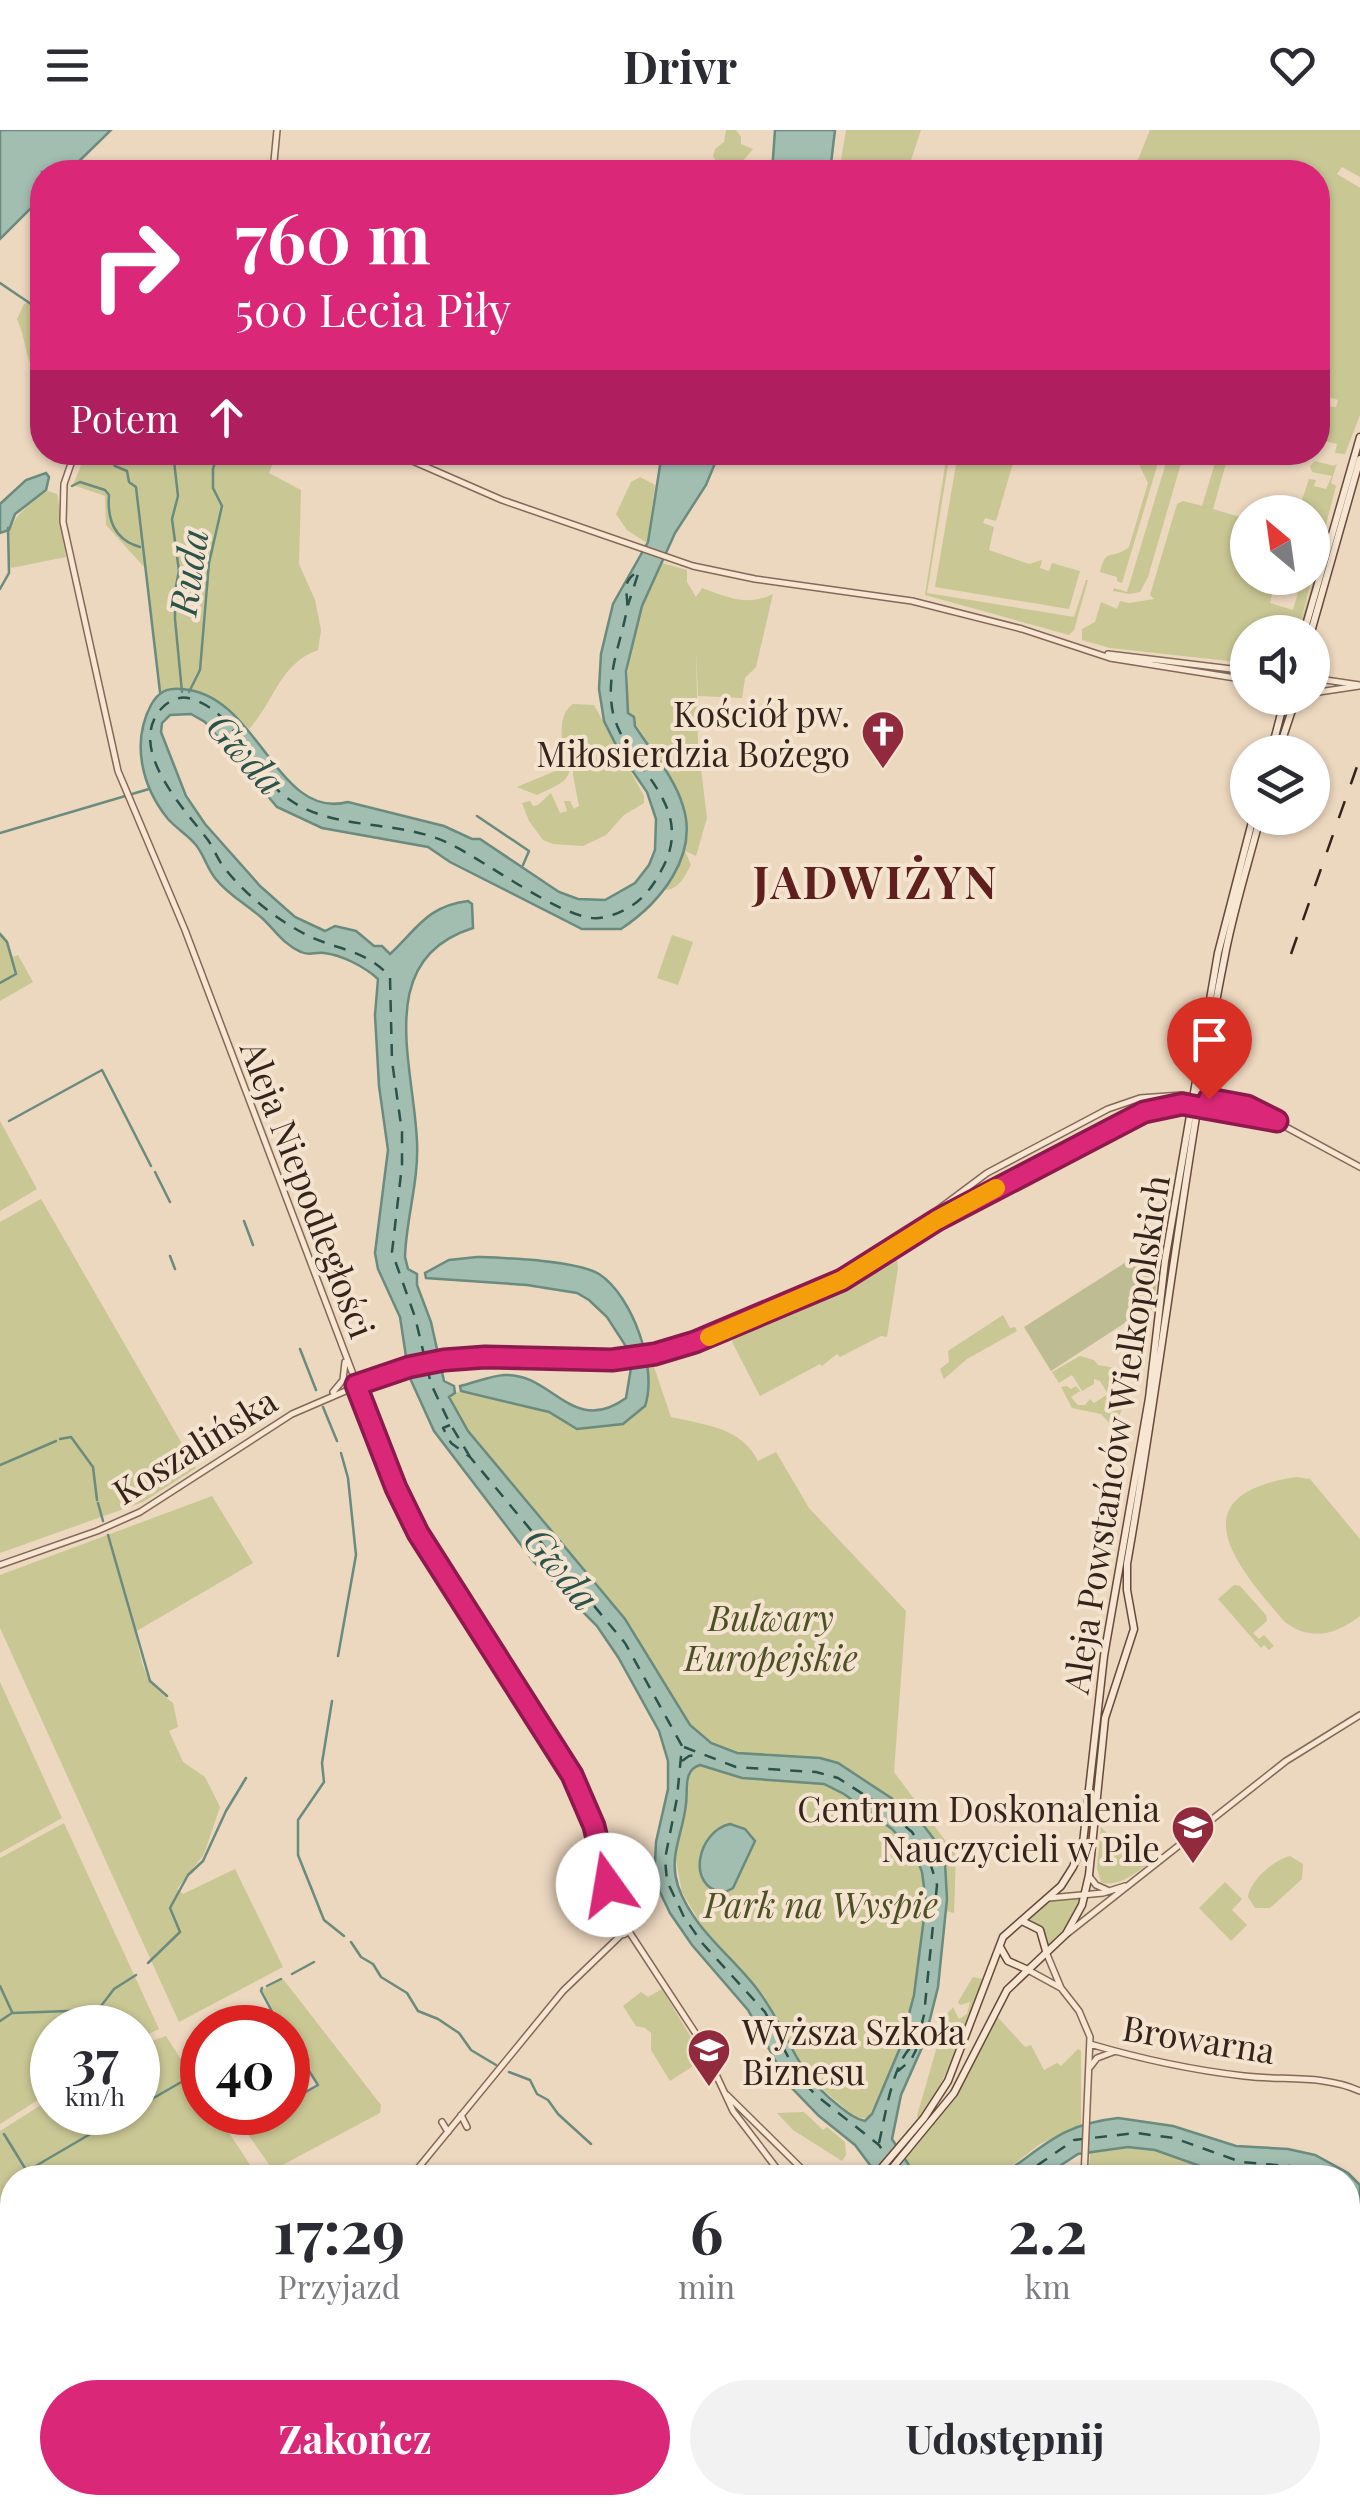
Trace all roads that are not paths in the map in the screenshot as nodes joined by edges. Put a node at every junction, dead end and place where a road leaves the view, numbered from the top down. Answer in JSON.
{"nodes":[{"id":1,"x":277,"y":130,"type":"edge"},
{"id":2,"x":274,"y":160,"type":"edge"},
{"id":3,"x":1360,"y":437,"type":"edge"},
{"id":4,"x":1360,"y":459,"type":"edge"},
{"id":5,"x":71,"y":465,"type":"edge"},
{"id":6,"x":421,"y":465,"type":"edge"},
{"id":7,"x":1309,"y":615,"type":"edge"},
{"id":8,"x":1317,"y":615,"type":"edge"},
{"id":9,"x":1085,"y":649,"type":"junction"},
{"id":10,"x":1230,"y":669,"type":"edge"},
{"id":11,"x":1230,"y":677,"type":"edge"},
{"id":12,"x":1330,"y":681,"type":"edge"},
{"id":13,"x":1360,"y":686,"type":"edge"},
{"id":14,"x":1330,"y":690,"type":"edge"},
{"id":15,"x":1248,"y":835,"type":"edge"},
{"id":16,"x":1256,"y":835,"type":"edge"},
{"id":17,"x":1196,"y":1101,"type":"junction"},
{"id":18,"x":1108,"y":1110,"type":"junction"},
{"id":19,"x":1102,"y":1133,"type":"junction"},
{"id":20,"x":1006,"y":1162,"type":"junction"},
{"id":21,"x":1360,"y":1167,"type":"edge"},
{"id":22,"x":1002,"y":1185,"type":"junction"},
{"id":23,"x":806,"y":1296,"type":"junction"},
{"id":24,"x":344,"y":1354,"type":"junction"},
{"id":25,"x":356,"y":1385,"type":"junction"},
{"id":26,"x":326,"y":1397,"type":"junction"},
{"id":27,"x":0,"y":1565,"type":"edge"},
{"id":28,"x":1104,"y":1656,"type":"junction"},
{"id":29,"x":1123,"y":1662,"type":"junction"},
{"id":30,"x":1360,"y":1715,"type":"edge"},
{"id":31,"x":1089,"y":1875,"type":"junction"},
{"id":32,"x":1137,"y":1880,"type":"junction"},
{"id":33,"x":1110,"y":1891,"type":"junction"},
{"id":34,"x":1085,"y":1894,"type":"junction"},
{"id":35,"x":1049,"y":1898,"type":"junction"},
{"id":36,"x":1020,"y":1921,"type":"junction"},
{"id":37,"x":622,"y":1930,"type":"junction"},
{"id":38,"x":1066,"y":1934,"type":"junction"},
{"id":39,"x":1000,"y":1945,"type":"junction"},
{"id":40,"x":1046,"y":1952,"type":"junction"},
{"id":41,"x":1026,"y":1969,"type":"junction"},
{"id":42,"x":1061,"y":1988,"type":"junction"},
{"id":43,"x":1089,"y":2033,"type":"junction"},
{"id":44,"x":1090,"y":2044,"type":"junction"},
{"id":45,"x":1109,"y":2050,"type":"junction"},
{"id":46,"x":1118,"y":2052,"type":"junction"},
{"id":47,"x":953,"y":2071,"type":"junction"},
{"id":48,"x":1087,"y":2074,"type":"junction"},
{"id":49,"x":964,"y":2076,"type":"junction"},
{"id":50,"x":1360,"y":2092,"type":"edge"},
{"id":51,"x":461,"y":2115,"type":"junction"},
{"id":52,"x":741,"y":2116,"type":"junction"},
{"id":53,"x":442,"y":2122,"type":"dead end"},
{"id":54,"x":467,"y":2127,"type":"dead end"},
{"id":55,"x":448,"y":2132,"type":"junction"},
{"id":56,"x":908,"y":2144,"type":"junction"},
{"id":57,"x":421,"y":2165,"type":"edge"},
{"id":58,"x":775,"y":2165,"type":"edge"},
{"id":59,"x":797,"y":2165,"type":"edge"},
{"id":60,"x":886,"y":2165,"type":"edge"},
{"id":61,"x":893,"y":2165,"type":"edge"},
{"id":62,"x":1084,"y":2165,"type":"edge"}],
"edges":[{"from":1,"to":2,"type":"street"},
{"from":3,"to":7,"type":"main road"},
{"from":4,"to":8,"type":"main road"},
{"from":5,"to":24,"type":"street","name":"Aleja Niepodległości"},
{"from":6,"to":9,"type":"street"},
{"from":9,"to":10,"type":"street"},
{"from":9,"to":11,"type":"street"},
{"from":12,"to":13,"type":"street"},
{"from":13,"to":14,"type":"street"},
{"from":15,"to":17,"type":"main road","name":"Aleja Powstańców Wielkopolskich"},
{"from":16,"to":17,"type":"main road","name":"Aleja Powstańców Wielkopolskich"},
{"from":17,"to":18,"type":"street"},
{"from":17,"to":19,"type":"street"},
{"from":17,"to":21,"type":"street"},
{"from":17,"to":28,"type":"main road","name":"Aleja Powstańców Wielkopolskich"},
{"from":17,"to":29,"type":"main road","name":"Aleja Powstańców Wielkopolskich"},
{"from":18,"to":19,"type":"street"},
{"from":18,"to":20,"type":"street"},
{"from":19,"to":22,"type":"street"},
{"from":20,"to":22,"type":"street"},
{"from":20,"to":23,"type":"street"},
{"from":22,"to":23,"type":"street"},
{"from":23,"to":25,"type":"street","name":"Koszalińska"},
{"from":24,"to":25,"type":"street","name":"Aleja Niepodległości"},
{"from":24,"to":26,"type":"street"},
{"from":25,"to":26,"type":"street","name":"Koszalińska"},
{"from":25,"to":37,"type":"street","name":"Aleja Niepodległości"},
{"from":26,"to":27,"type":"street","name":"Koszalińska"},
{"from":28,"to":29,"type":"main road"},
{"from":28,"to":35,"type":"main road","name":"Aleja Powstańców Wielkopolskich"},
{"from":29,"to":31,"type":"main road","name":"Aleja Powstańców Wielkopolskich"},
{"from":30,"to":32,"type":"street"},
{"from":31,"to":33,"type":"street"},
{"from":31,"to":34,"type":"main road","name":"Aleja Powstańców Wielkopolskich"},
{"from":32,"to":33,"type":"street"},
{"from":32,"to":38,"type":"street"},
{"from":33,"to":34,"type":"street"},
{"from":34,"to":35,"type":"street"},
{"from":34,"to":38,"type":"main road","name":"Aleja Powstańców Wielkopolskich"},
{"from":35,"to":36,"type":"main road","name":"Aleja Powstańców Wielkopolskich"},
{"from":36,"to":39,"type":"main road"},
{"from":36,"to":40,"type":"main road"},
{"from":37,"to":51,"type":"street"},
{"from":37,"to":52,"type":"street","name":"Aleja Niepodległości"},
{"from":38,"to":40,"type":"main road","name":"Aleja Powstańców Wielkopolskich"},
{"from":39,"to":41,"type":"main road"},
{"from":39,"to":47,"type":"main road"},
{"from":40,"to":41,"type":"main road"},
{"from":40,"to":42,"type":"street"},
{"from":41,"to":42,"type":"street"},
{"from":41,"to":49,"type":"main road"},
{"from":42,"to":43,"type":"street"},
{"from":43,"to":44,"type":"street"},
{"from":43,"to":45,"type":"street"},
{"from":44,"to":45,"type":"street","name":"Browarna"},
{"from":44,"to":48,"type":"street"},
{"from":45,"to":46,"type":"street","name":"Browarna"},
{"from":46,"to":48,"type":"street"},
{"from":46,"to":50,"type":"street","name":"Browarna"},
{"from":47,"to":49,"type":"main road"},
{"from":47,"to":56,"type":"main road"},
{"from":48,"to":62,"type":"street"},
{"from":49,"to":56,"type":"main road"},
{"from":51,"to":54,"type":"street"},
{"from":51,"to":55,"type":"street"},
{"from":52,"to":58,"type":"street"},
{"from":52,"to":59,"type":"street"},
{"from":53,"to":55,"type":"street"},
{"from":55,"to":57,"type":"street"},
{"from":56,"to":60,"type":"main road"},
{"from":56,"to":61,"type":"main road"}]}
